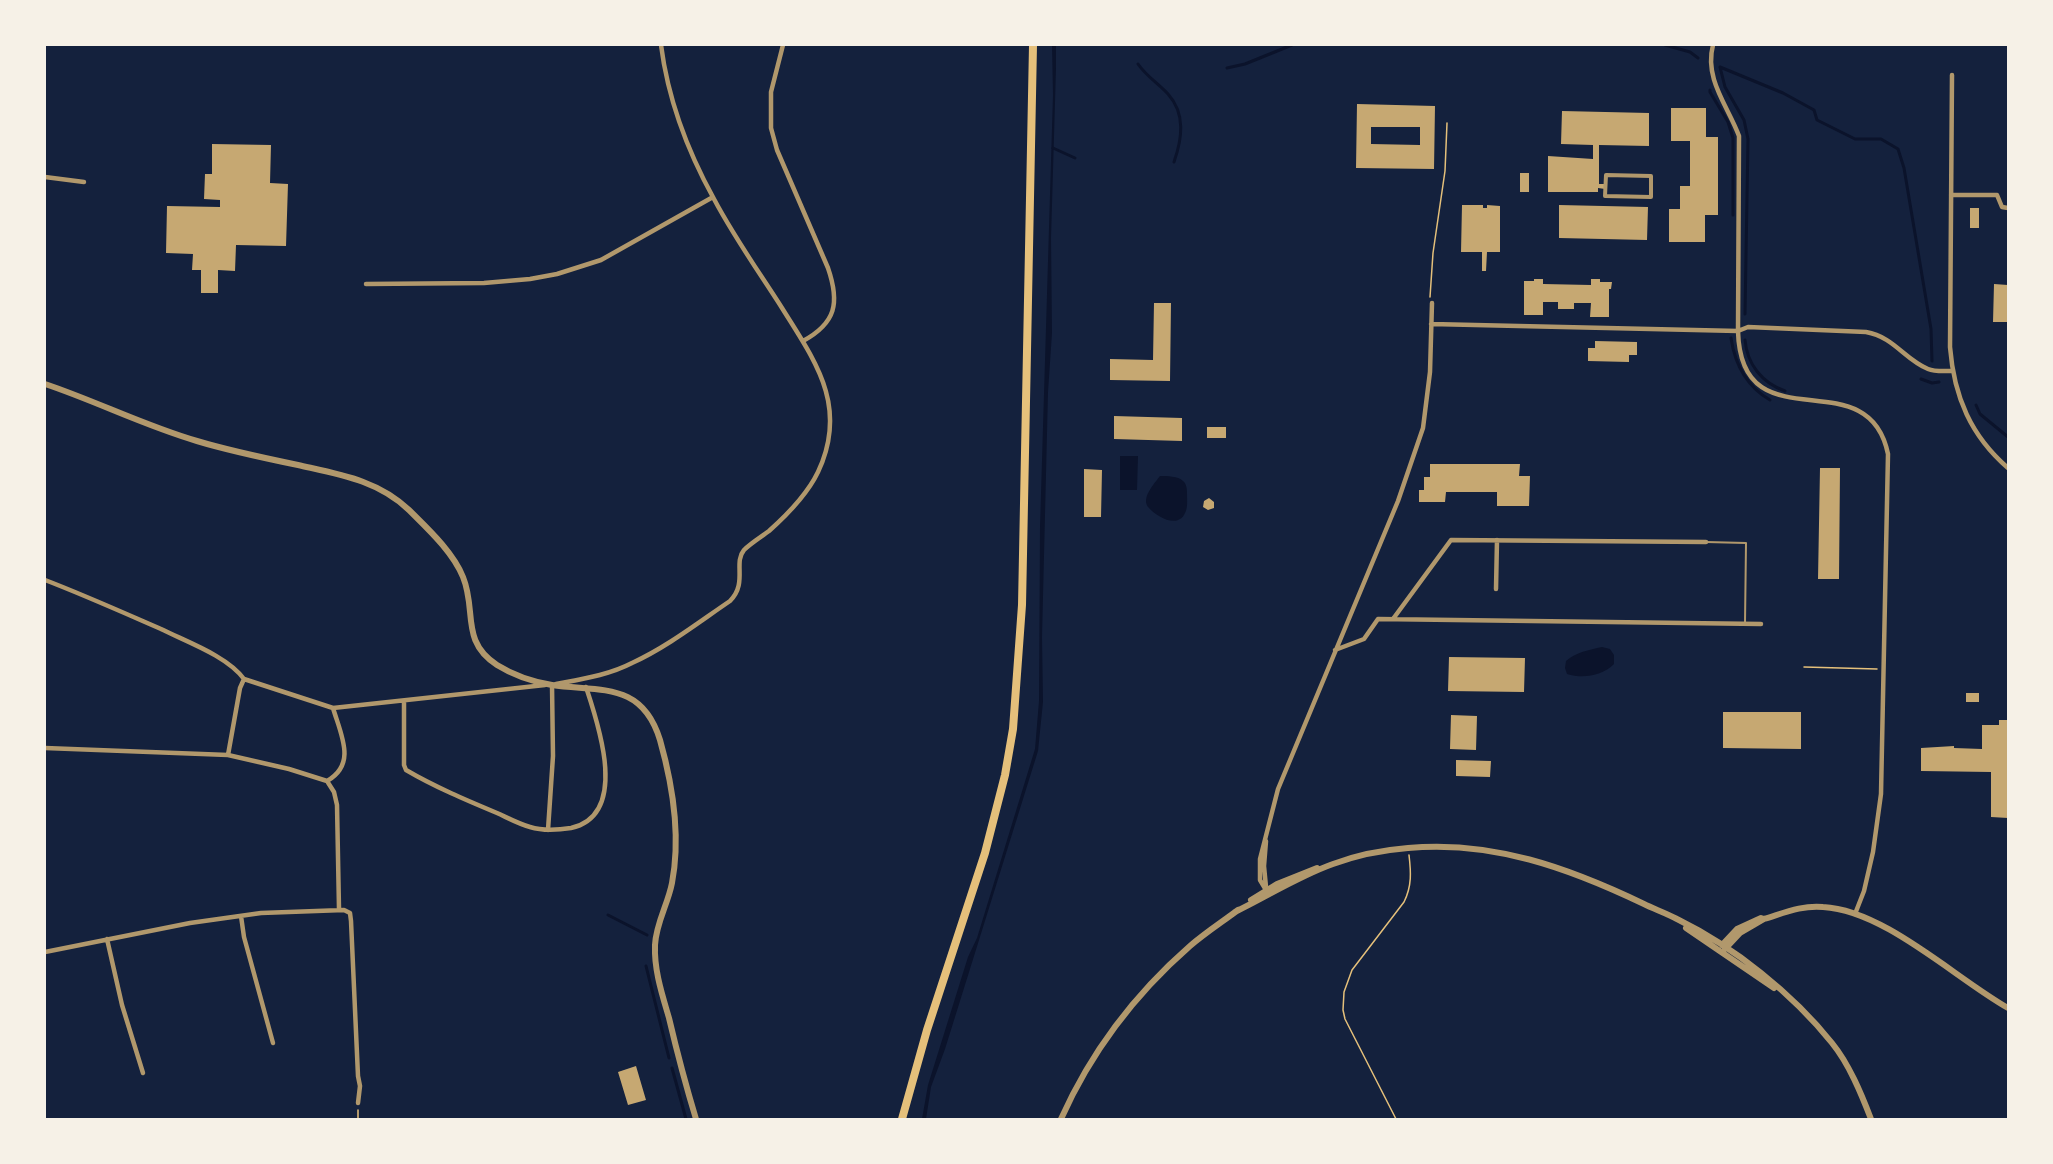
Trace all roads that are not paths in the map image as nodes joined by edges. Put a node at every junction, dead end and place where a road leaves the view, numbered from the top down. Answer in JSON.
{"nodes":[{"id":1,"x":661,"y":45,"type":"edge"},
{"id":2,"x":783,"y":45,"type":"edge"},
{"id":3,"x":1033,"y":45,"type":"edge"},
{"id":4,"x":1712,"y":48,"type":"edge"},
{"id":5,"x":1952,"y":75,"type":"dead end"},
{"id":6,"x":1652,"y":176,"type":"joint"},
{"id":7,"x":45,"y":177,"type":"edge"},
{"id":8,"x":84,"y":182,"type":"dead end"},
{"id":9,"x":1951,"y":195,"type":"junction"},
{"id":10,"x":713,"y":197,"type":"junction"},
{"id":11,"x":2008,"y":208,"type":"edge"},
{"id":12,"x":366,"y":284,"type":"dead end"},
{"id":13,"x":1432,"y":303,"type":"road end"},
{"id":14,"x":1431,"y":324,"type":"junction"},
{"id":15,"x":1738,"y":331,"type":"junction"},
{"id":16,"x":803,"y":341,"type":"junction"},
{"id":17,"x":1952,"y":371,"type":"junction"},
{"id":18,"x":45,"y":384,"type":"edge"},
{"id":19,"x":2008,"y":468,"type":"edge"},
{"id":20,"x":1497,"y":540,"type":"junction"},
{"id":21,"x":1706,"y":542,"type":"joint"},
{"id":22,"x":45,"y":580,"type":"edge"},
{"id":23,"x":1496,"y":589,"type":"dead end"},
{"id":24,"x":1393,"y":619,"type":"junction"},
{"id":25,"x":1745,"y":624,"type":"junction"},
{"id":26,"x":1761,"y":624,"type":"dead end"},
{"id":27,"x":1335,"y":650,"type":"junction"},
{"id":28,"x":244,"y":679,"type":"junction"},
{"id":29,"x":552,"y":685,"type":"junction"},
{"id":30,"x":586,"y":687,"type":"junction"},
{"id":31,"x":404,"y":701,"type":"junction"},
{"id":32,"x":333,"y":708,"type":"junction"},
{"id":33,"x":45,"y":748,"type":"edge"},
{"id":34,"x":228,"y":755,"type":"junction"},
{"id":35,"x":327,"y":781,"type":"junction"},
{"id":36,"x":548,"y":830,"type":"junction"},
{"id":37,"x":1267,"y":892,"type":"junction"},
{"id":38,"x":339,"y":909,"type":"junction"},
{"id":39,"x":1855,"y":914,"type":"junction"},
{"id":40,"x":241,"y":916,"type":"junction"},
{"id":41,"x":107,"y":939,"type":"junction"},
{"id":42,"x":1722,"y":948,"type":"junction"},
{"id":43,"x":45,"y":952,"type":"edge"},
{"id":44,"x":2008,"y":1008,"type":"edge"},
{"id":45,"x":273,"y":1043,"type":"dead end"},
{"id":46,"x":143,"y":1073,"type":"dead end"},
{"id":47,"x":358,"y":1103,"type":"road end"},
{"id":48,"x":696,"y":1119,"type":"edge"},
{"id":49,"x":902,"y":1119,"type":"edge"},
{"id":50,"x":1061,"y":1119,"type":"edge"},
{"id":51,"x":1871,"y":1119,"type":"edge"}],
"edges":[{"from":1,"to":10,"type":"street"},
{"from":2,"to":16,"type":"street"},
{"from":3,"to":49,"type":"main road"},
{"from":4,"to":15,"type":"street"},
{"from":5,"to":9,"type":"street"},
{"from":6,"to":6,"type":"street"},
{"from":7,"to":8,"type":"street"},
{"from":9,"to":11,"type":"street"},
{"from":9,"to":17,"type":"street"},
{"from":10,"to":12,"type":"street"},
{"from":10,"to":16,"type":"street"},
{"from":13,"to":14,"type":"street"},
{"from":14,"to":15,"type":"street"},
{"from":14,"to":27,"type":"street"},
{"from":15,"to":17,"type":"street"},
{"from":15,"to":39,"type":"street"},
{"from":16,"to":29,"type":"street"},
{"from":17,"to":19,"type":"street"},
{"from":18,"to":29,"type":"street"},
{"from":20,"to":21,"type":"street"},
{"from":20,"to":23,"type":"street"},
{"from":20,"to":24,"type":"street"},
{"from":21,"to":25,"type":"lane"},
{"from":22,"to":28,"type":"street"},
{"from":24,"to":25,"type":"street"},
{"from":24,"to":27,"type":"street"},
{"from":25,"to":26,"type":"street"},
{"from":27,"to":37,"type":"street"},
{"from":28,"to":32,"type":"street"},
{"from":28,"to":34,"type":"street"},
{"from":29,"to":30,"type":"street"},
{"from":29,"to":31,"type":"street"},
{"from":29,"to":36,"type":"street"},
{"from":30,"to":36,"type":"street"},
{"from":30,"to":48,"type":"street"},
{"from":31,"to":32,"type":"street"},
{"from":31,"to":36,"type":"street"},
{"from":32,"to":35,"type":"street"},
{"from":33,"to":34,"type":"street"},
{"from":34,"to":35,"type":"street"},
{"from":35,"to":38,"type":"street"},
{"from":37,"to":42,"type":"street"},
{"from":37,"to":50,"type":"street"},
{"from":38,"to":40,"type":"street"},
{"from":38,"to":47,"type":"street"},
{"from":39,"to":42,"type":"street"},
{"from":39,"to":44,"type":"street"},
{"from":40,"to":41,"type":"street"},
{"from":40,"to":45,"type":"street"},
{"from":41,"to":43,"type":"street"},
{"from":41,"to":46,"type":"street"},
{"from":42,"to":51,"type":"street"}]}
